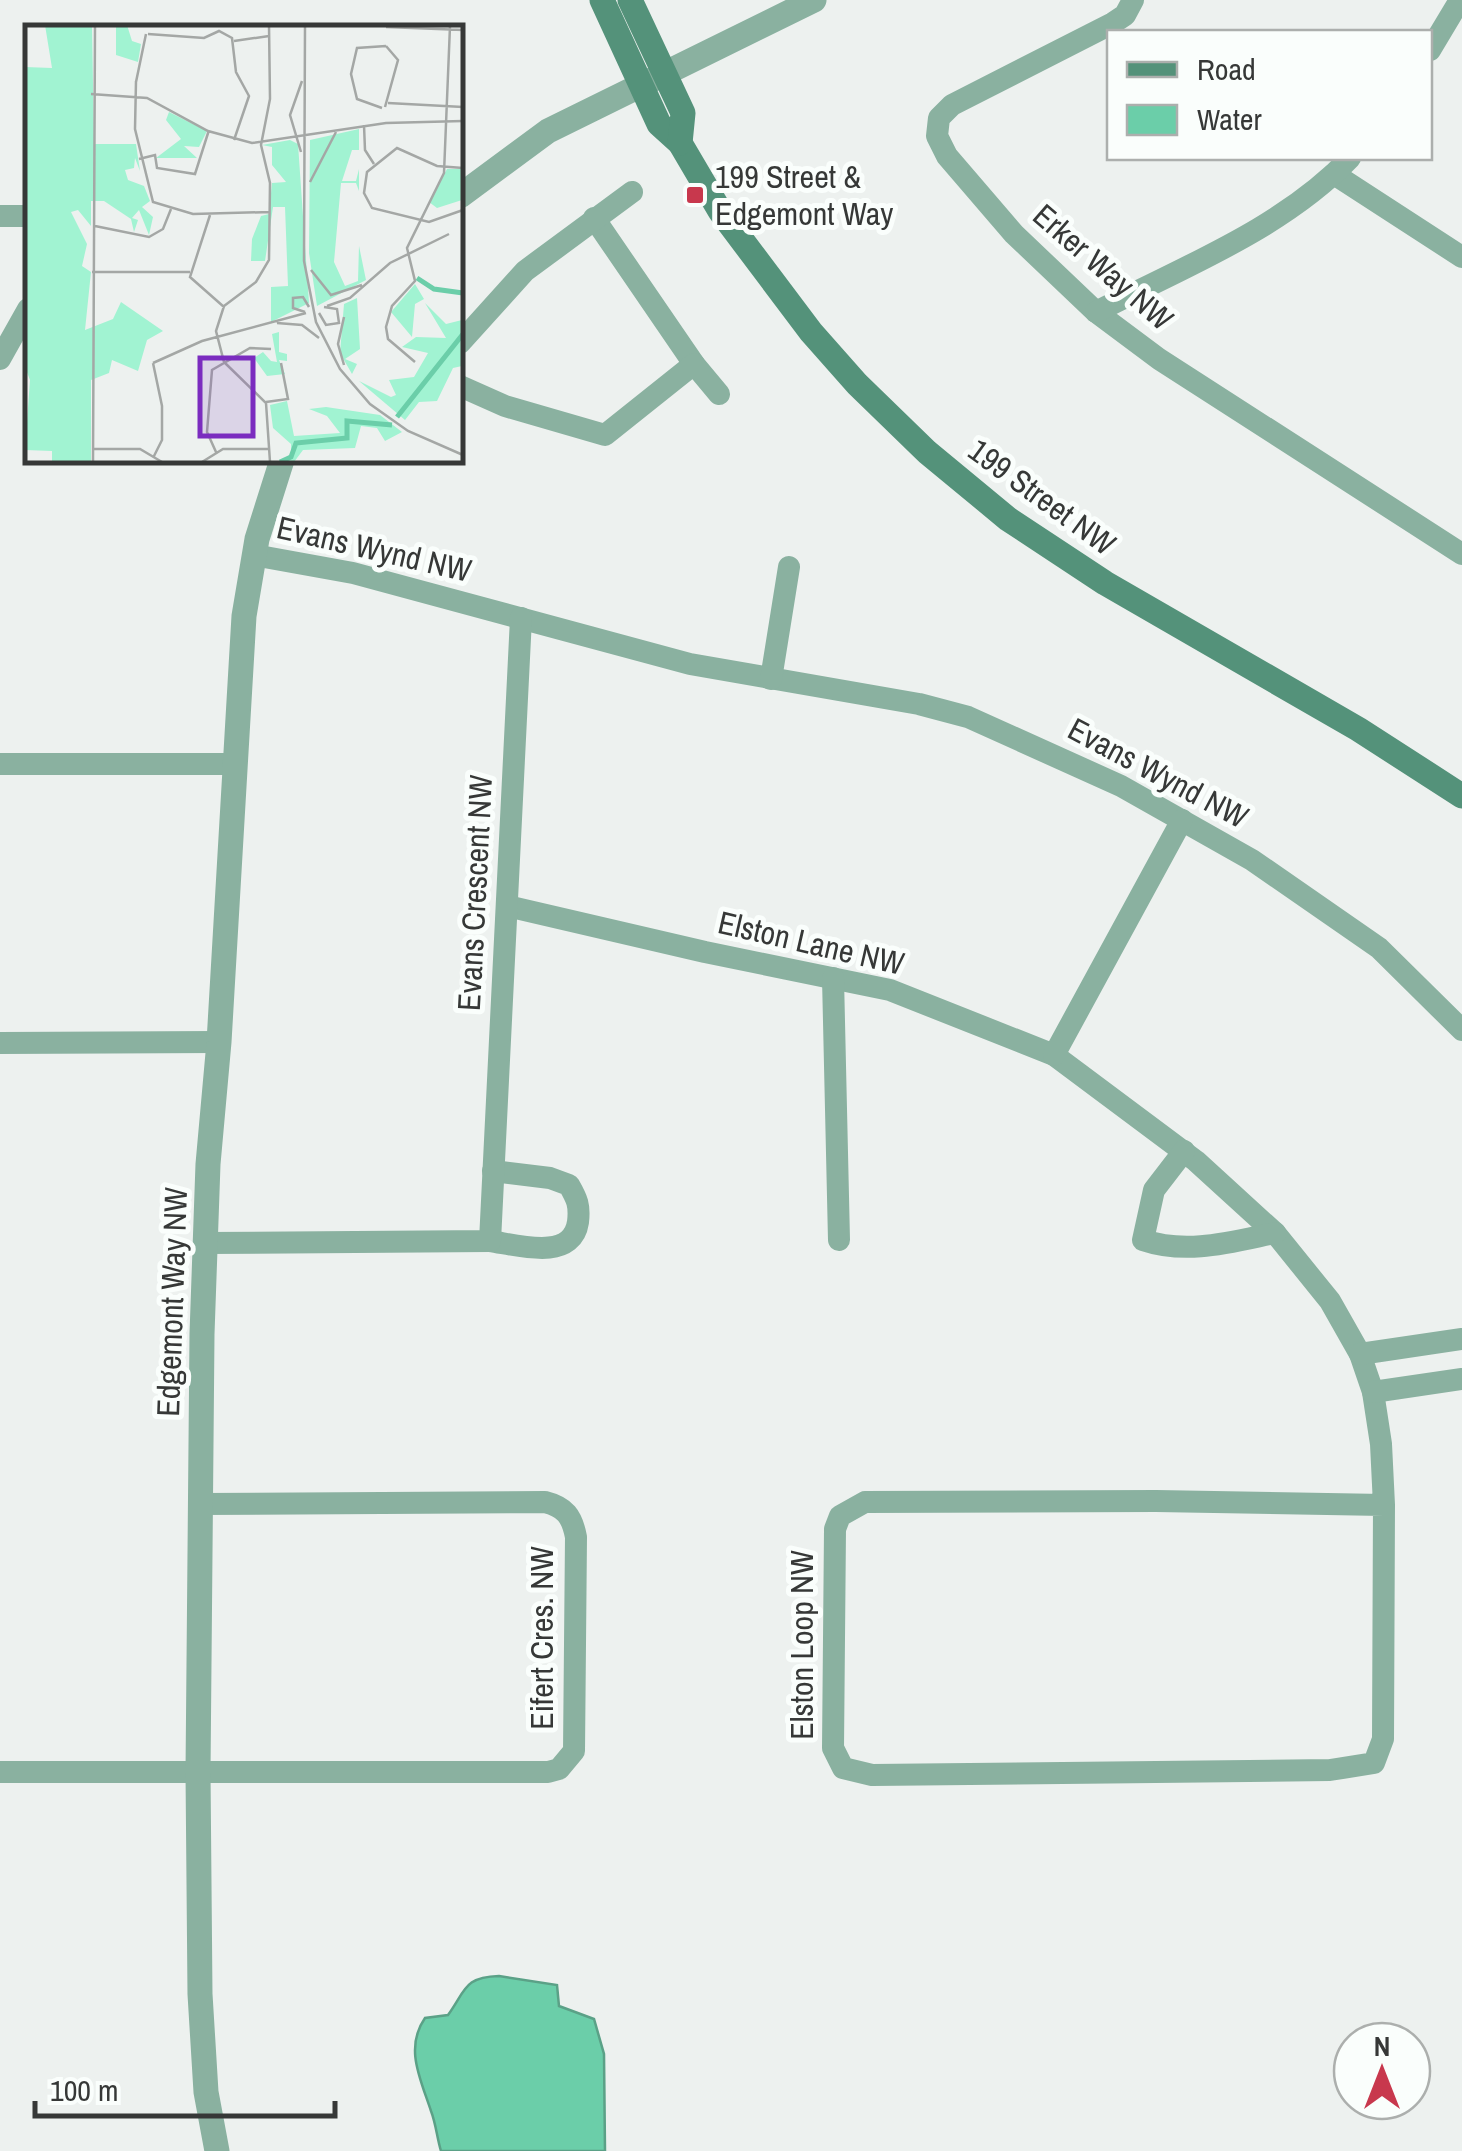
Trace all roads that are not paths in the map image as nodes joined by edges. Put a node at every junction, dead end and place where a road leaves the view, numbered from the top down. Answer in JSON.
{"nodes":[{"id":1,"x":602,"y":0,"type":"edge"},
{"id":2,"x":630,"y":0,"type":"edge"},
{"id":3,"x":814,"y":0,"type":"edge"},
{"id":4,"x":1132,"y":0,"type":"edge"},
{"id":5,"x":1460,"y":0,"type":"edge"},
{"id":6,"x":1432,"y":47,"type":"edge"},
{"id":7,"x":664,"y":74,"type":"junction"},
{"id":8,"x":640,"y":85,"type":"junction"},
{"id":9,"x":680,"y":142,"type":"junction"},
{"id":10,"x":1342,"y":166,"type":"edge"},
{"id":11,"x":632,"y":192,"type":"dead end"},
{"id":12,"x":462,"y":195,"type":"edge"},
{"id":13,"x":594,"y":218,"type":"junction"},
{"id":14,"x":1462,"y":257,"type":"edge"},
{"id":15,"x":1096,"y":312,"type":"junction"},
{"id":16,"x":25,"y":314,"type":"edge"},
{"id":17,"x":462,"y":341,"type":"edge"},
{"id":18,"x":0,"y":358,"type":"edge"},
{"id":19,"x":694,"y":364,"type":"junction"},
{"id":20,"x":462,"y":387,"type":"edge"},
{"id":21,"x":719,"y":394,"type":"dead end"},
{"id":22,"x":281,"y":462,"type":"edge"},
{"id":23,"x":1462,"y":554,"type":"edge"},
{"id":24,"x":254,"y":555,"type":"junction"},
{"id":25,"x":789,"y":568,"type":"dead end"},
{"id":26,"x":522,"y":618,"type":"junction"},
{"id":27,"x":771,"y":679,"type":"junction"},
{"id":28,"x":0,"y":764,"type":"edge"},
{"id":29,"x":235,"y":764,"type":"junction"},
{"id":30,"x":1462,"y":796,"type":"edge"},
{"id":31,"x":1182,"y":820,"type":"junction"},
{"id":32,"x":507,"y":906,"type":"junction"},
{"id":33,"x":833,"y":978,"type":"junction"},
{"id":34,"x":1462,"y":1030,"type":"edge"},
{"id":35,"x":219,"y":1042,"type":"junction"},
{"id":36,"x":0,"y":1043,"type":"edge"},
{"id":37,"x":1054,"y":1055,"type":"junction"},
{"id":38,"x":1184,"y":1151,"type":"junction"},
{"id":39,"x":493,"y":1171,"type":"junction"},
{"id":40,"x":1275,"y":1233,"type":"junction"},
{"id":41,"x":839,"y":1240,"type":"dead end"},
{"id":42,"x":490,"y":1242,"type":"junction"},
{"id":43,"x":205,"y":1244,"type":"junction"},
{"id":44,"x":1462,"y":1339,"type":"edge"},
{"id":45,"x":1360,"y":1354,"type":"junction"},
{"id":46,"x":1462,"y":1379,"type":"edge"},
{"id":47,"x":1373,"y":1392,"type":"junction"},
{"id":48,"x":200,"y":1504,"type":"junction"},
{"id":49,"x":1384,"y":1506,"type":"junction"},
{"id":50,"x":0,"y":1772,"type":"edge"},
{"id":51,"x":198,"y":1772,"type":"junction"},
{"id":52,"x":218,"y":2151,"type":"edge"}],
"edges":[{"from":1,"to":8,"type":"main road","name":"199 Street NW"},
{"from":2,"to":7,"type":"main road","name":"199 Street NW"},
{"from":3,"to":7,"type":"street"},
{"from":4,"to":15,"type":"street","name":"Erker Way NW"},
{"from":5,"to":6,"type":"street"},
{"from":7,"to":8,"type":"street"},
{"from":7,"to":9,"type":"main road","name":"199 Street NW"},
{"from":8,"to":9,"type":"main road","name":"199 Street NW"},
{"from":8,"to":12,"type":"street"},
{"from":9,"to":30,"type":"main road","name":"199 Street NW"},
{"from":10,"to":14,"type":"street"},
{"from":10,"to":15,"type":"street"},
{"from":11,"to":13,"type":"street"},
{"from":13,"to":17,"type":"street"},
{"from":13,"to":19,"type":"street"},
{"from":15,"to":23,"type":"street","name":"Erker Way NW"},
{"from":16,"to":18,"type":"street"},
{"from":19,"to":20,"type":"street"},
{"from":19,"to":21,"type":"street"},
{"from":22,"to":24,"type":"street","name":"Edgemont Way NW"},
{"from":24,"to":26,"type":"street","name":"Evans Wynd NW"},
{"from":24,"to":29,"type":"street","name":"Edgemont Way NW"},
{"from":25,"to":27,"type":"street"},
{"from":26,"to":27,"type":"street","name":"Evans Wynd NW"},
{"from":26,"to":32,"type":"street","name":"Evans Crescent NW"},
{"from":27,"to":31,"type":"street","name":"Evans Wynd NW"},
{"from":28,"to":29,"type":"street"},
{"from":29,"to":35,"type":"street","name":"Edgemont Way NW"},
{"from":31,"to":34,"type":"street","name":"Evans Wynd NW"},
{"from":31,"to":37,"type":"street"},
{"from":32,"to":33,"type":"street","name":"Elston Lane NW"},
{"from":32,"to":39,"type":"street","name":"Evans Crescent NW"},
{"from":33,"to":37,"type":"street","name":"Elston Lane NW"},
{"from":33,"to":41,"type":"street"},
{"from":35,"to":36,"type":"street"},
{"from":35,"to":43,"type":"street","name":"Edgemont Way NW"},
{"from":37,"to":38,"type":"street","name":"Elston Lane NW"},
{"from":38,"to":40,"type":"street","name":"Elston Lane NW"},
{"from":38,"to":40,"type":"street"},
{"from":39,"to":42,"type":"street","name":"Evans Crescent NW"},
{"from":39,"to":42,"type":"street"},
{"from":40,"to":45,"type":"street","name":"Elston Lane NW"},
{"from":42,"to":43,"type":"street"},
{"from":43,"to":48,"type":"street","name":"Edgemont Way NW"},
{"from":44,"to":45,"type":"street"},
{"from":45,"to":47,"type":"street","name":"Elston Loop NW"},
{"from":46,"to":47,"type":"street"},
{"from":47,"to":49,"type":"street","name":"Elston Loop NW"},
{"from":48,"to":51,"type":"street","name":"Edgemont Way NW"},
{"from":48,"to":51,"type":"street","name":"Eifert Cres. NW"},
{"from":49,"to":49,"type":"street","name":"Elston Loop NW"},
{"from":50,"to":51,"type":"street"},
{"from":51,"to":52,"type":"street","name":"Edgemont Way NW"}]}
